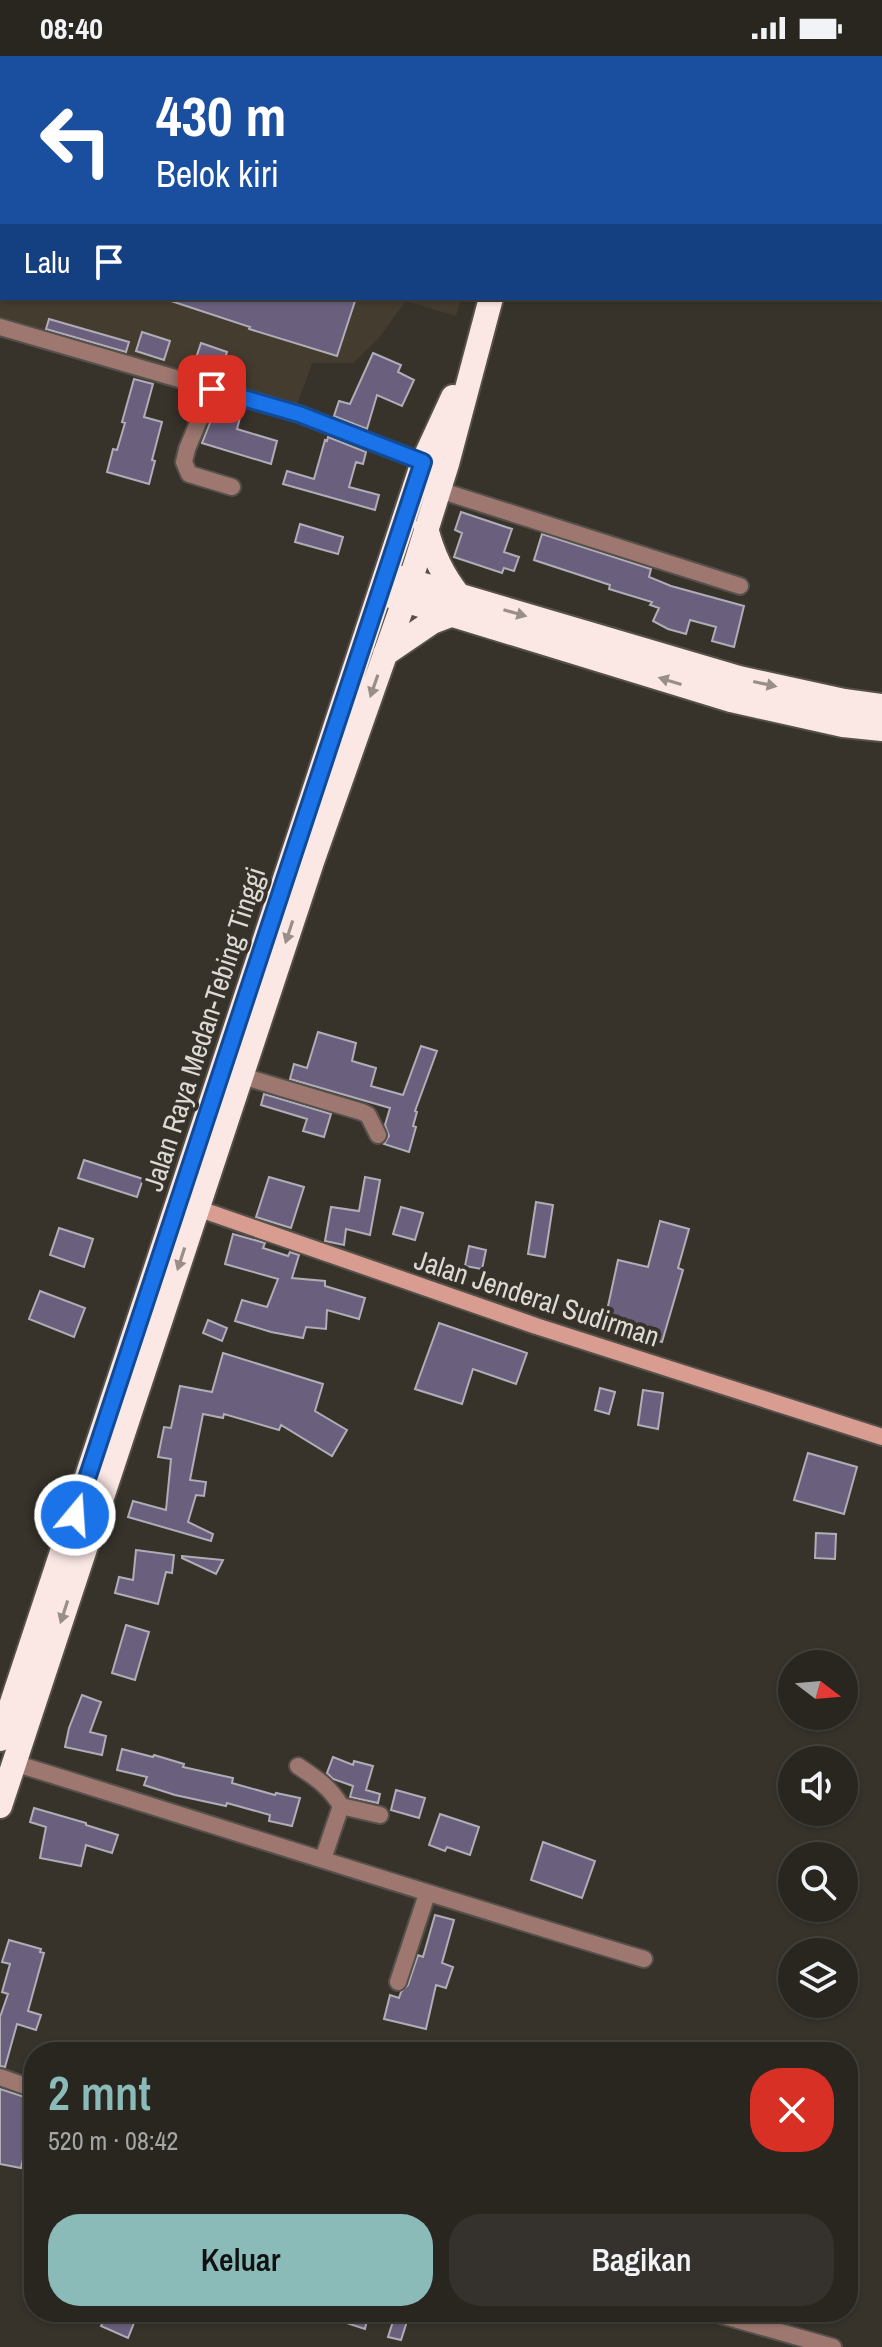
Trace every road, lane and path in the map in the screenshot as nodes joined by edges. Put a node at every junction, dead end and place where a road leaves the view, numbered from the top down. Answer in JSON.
{"nodes":[{"id":1,"x":490,"y":300,"type":"edge"},
{"id":2,"x":0,"y":327,"type":"edge"},
{"id":3,"x":478,"y":344,"type":"junction"},
{"id":4,"x":212,"y":389,"type":"junction"},
{"id":5,"x":423,"y":462,"type":"junction"},
{"id":6,"x":232,"y":487,"type":"dead end"},
{"id":7,"x":439,"y":490,"type":"junction"},
{"id":8,"x":426,"y":528,"type":"junction"},
{"id":9,"x":740,"y":586,"type":"dead end"},
{"id":10,"x":395,"y":587,"type":"junction"},
{"id":11,"x":456,"y":606,"type":"junction"},
{"id":12,"x":385,"y":654,"type":"junction"},
{"id":13,"x":882,"y":706,"type":"edge"},
{"id":14,"x":882,"y":729,"type":"edge"},
{"id":15,"x":242,"y":1076,"type":"junction"},
{"id":16,"x":378,"y":1135,"type":"dead end"},
{"id":17,"x":188,"y":1205,"type":"junction"},
{"id":18,"x":882,"y":1437,"type":"edge"},
{"id":19,"x":70,"y":1563,"type":"junction"},
{"id":20,"x":0,"y":1739,"type":"edge"},
{"id":21,"x":14,"y":1763,"type":"junction"},
{"id":22,"x":298,"y":1766,"type":"dead end"},
{"id":23,"x":0,"y":1806,"type":"edge"},
{"id":24,"x":341,"y":1806,"type":"junction"},
{"id":25,"x":380,"y":1815,"type":"dead end"},
{"id":26,"x":323,"y":1859,"type":"junction"},
{"id":27,"x":427,"y":1894,"type":"junction"},
{"id":28,"x":644,"y":1959,"type":"dead end"},
{"id":29,"x":398,"y":1982,"type":"dead end"},
{"id":30,"x":0,"y":2077,"type":"edge"},
{"id":31,"x":24,"y":2085,"type":"edge"},
{"id":32,"x":745,"y":2322,"type":"edge"},
{"id":33,"x":833,"y":2347,"type":"edge"}],
"edges":[{"from":1,"to":3,"type":"highway","name":"Jalan Raya Medan-Tebing Tinggi"},
{"from":2,"to":4,"type":"street"},
{"from":3,"to":5,"type":"highway","name":"Jalan Raya Medan-Tebing Tinggi"},
{"from":3,"to":7,"type":"highway","name":"Jalan Raya Medan-Tebing Tinggi"},
{"from":4,"to":5,"type":"street"},
{"from":4,"to":6,"type":"street"},
{"from":5,"to":10,"type":"highway","name":"Jalan Raya Medan-Tebing Tinggi"},
{"from":7,"to":8,"type":"highway","name":"Jalan Raya Medan-Tebing Tinggi"},
{"from":7,"to":9,"type":"street"},
{"from":8,"to":10,"type":"highway","name":"Jalan Raya Medan-Tebing Tinggi"},
{"from":8,"to":11,"type":"highway"},
{"from":10,"to":11,"type":"highway"},
{"from":10,"to":12,"type":"highway","name":"Jalan Raya Medan-Tebing Tinggi"},
{"from":10,"to":17,"type":"highway","name":"Jalan Raya Medan-Tebing Tinggi"},
{"from":11,"to":12,"type":"highway"},
{"from":11,"to":13,"type":"highway","one_way":true},
{"from":14,"to":11,"type":"highway","one_way":true},
{"from":12,"to":15,"type":"highway","name":"Jalan Raya Medan-Tebing Tinggi","one_way":true},
{"from":15,"to":16,"type":"street"},
{"from":15,"to":17,"type":"highway","name":"Jalan Raya Medan-Tebing Tinggi"},
{"from":17,"to":18,"type":"main road","name":"Jalan Jenderal Sudirman"},
{"from":17,"to":19,"type":"highway","name":"Jalan Raya Medan-Tebing Tinggi"},
{"from":19,"to":20,"type":"highway","name":"Jalan Raya Medan-Tebing Tinggi"},
{"from":19,"to":21,"type":"highway","name":"Jalan Raya Medan-Tebing Tinggi","one_way":true},
{"from":21,"to":23,"type":"highway","name":"Jalan Raya Medan-Tebing Tinggi"},
{"from":21,"to":26,"type":"street"},
{"from":22,"to":24,"type":"street"},
{"from":24,"to":25,"type":"street"},
{"from":24,"to":26,"type":"street"},
{"from":26,"to":27,"type":"street"},
{"from":27,"to":28,"type":"street"},
{"from":27,"to":29,"type":"street"},
{"from":30,"to":31,"type":"street"},
{"from":32,"to":33,"type":"street"}]}
